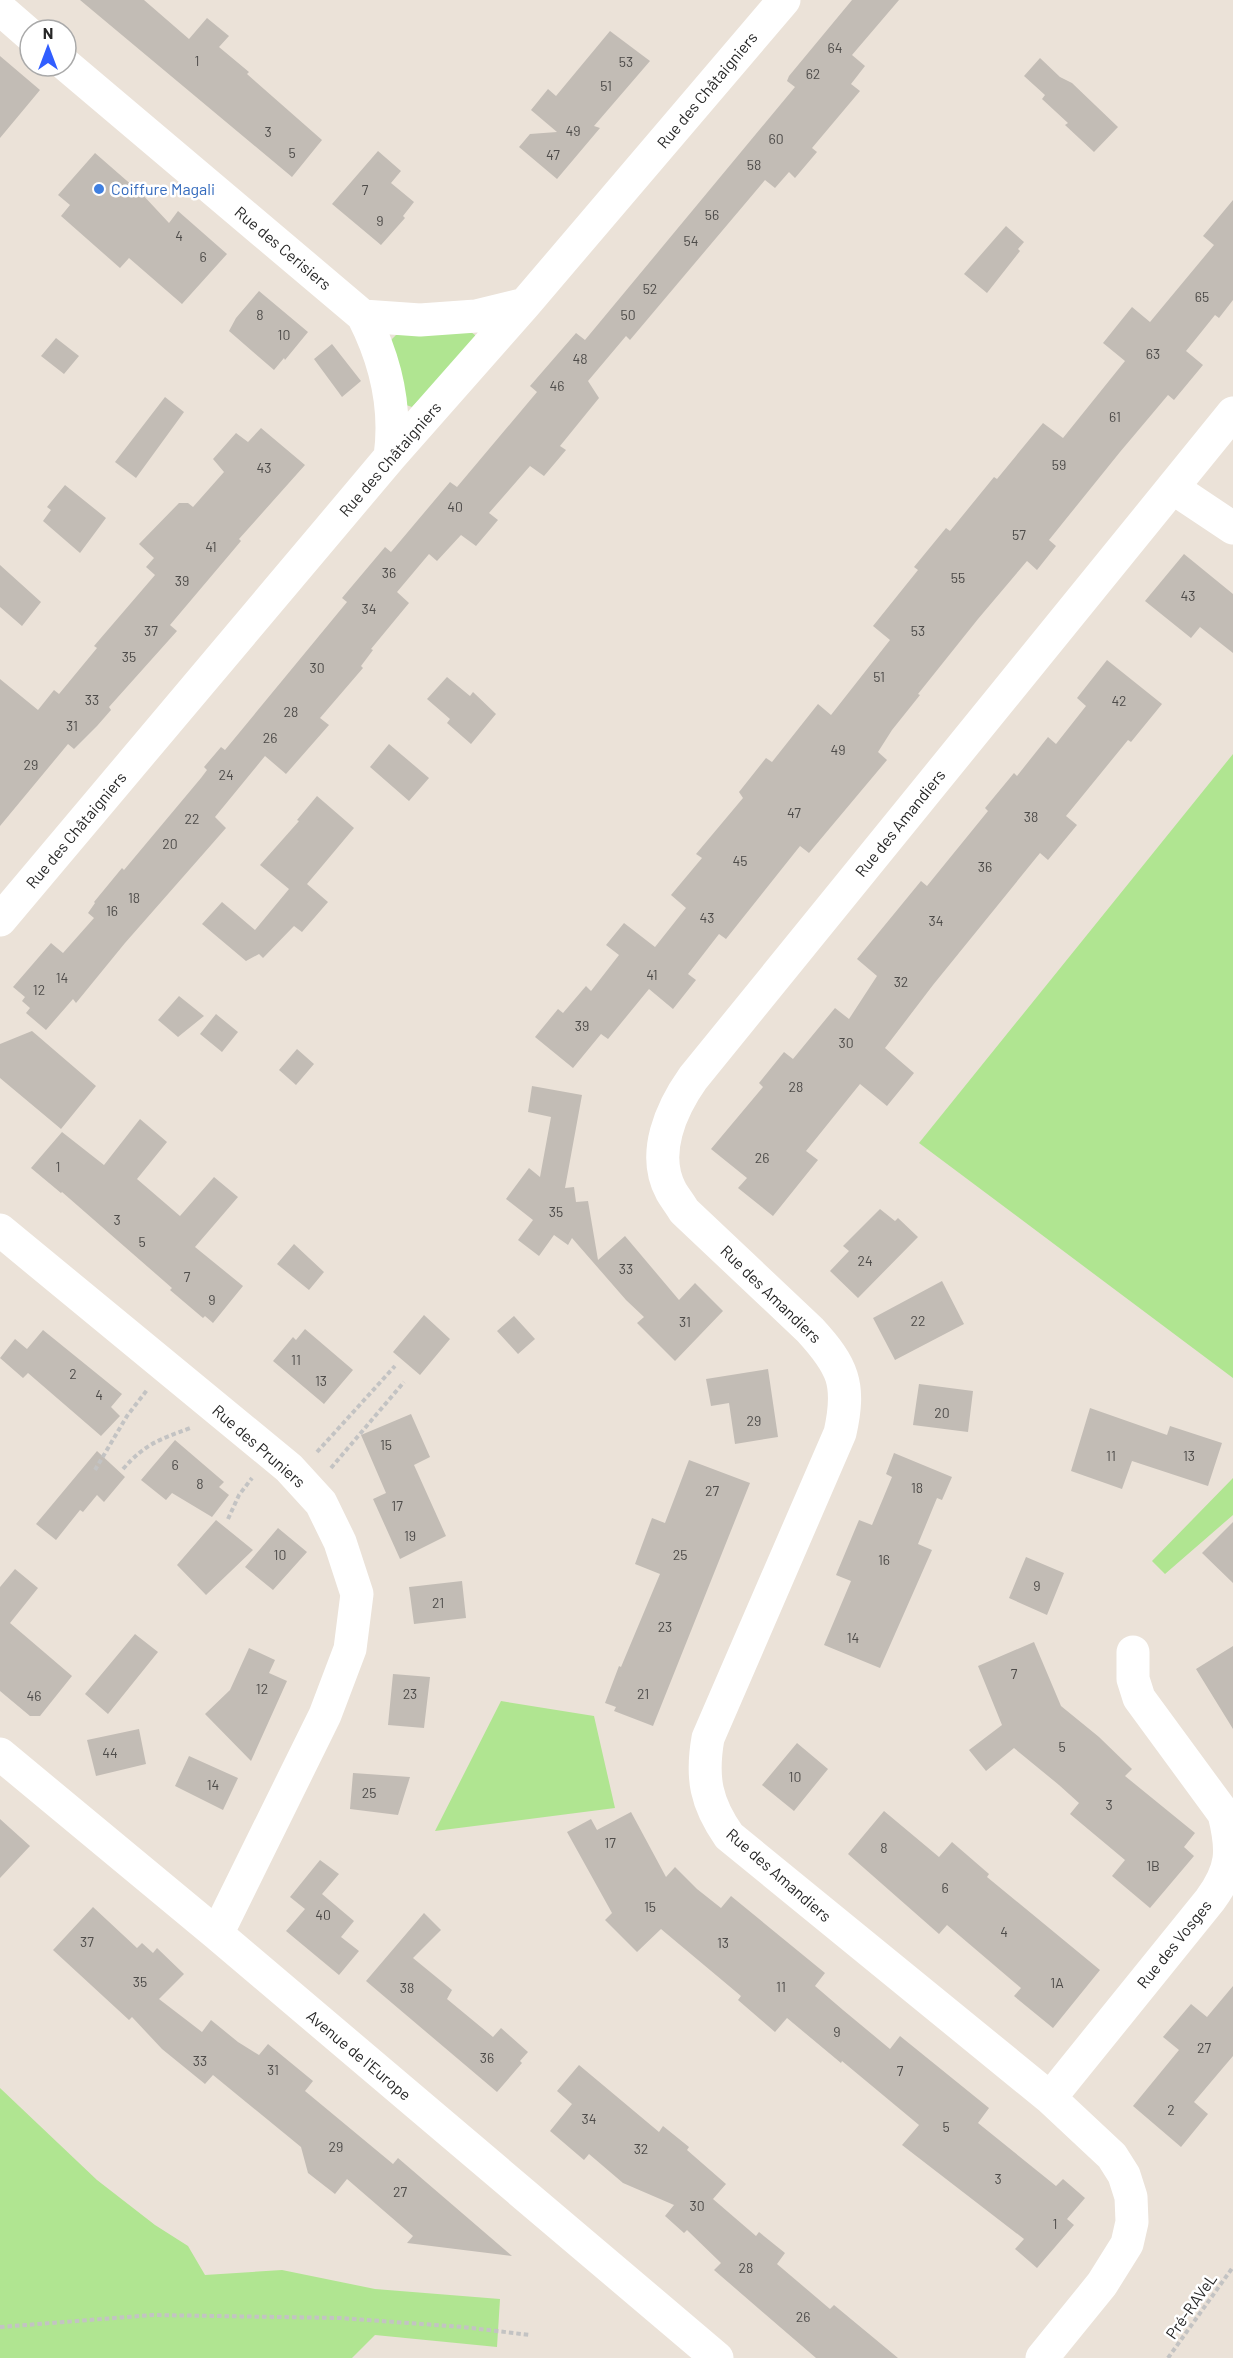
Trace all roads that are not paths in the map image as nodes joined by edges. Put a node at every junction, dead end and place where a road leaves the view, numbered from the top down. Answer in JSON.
{"nodes":[{"id":1,"x":784,"y":0,"type":"edge"},
{"id":2,"x":0,"y":9,"type":"edge"},
{"id":3,"x":18,"y":25,"type":"edge"},
{"id":4,"x":78,"y":75,"type":"edge"},
{"id":5,"x":525,"y":304,"type":"junction"},
{"id":6,"x":363,"y":315,"type":"junction"},
{"id":7,"x":1233,"y":413,"type":"edge"},
{"id":8,"x":390,"y":458,"type":"junction"},
{"id":9,"x":1173,"y":488,"type":"junction"},
{"id":10,"x":1233,"y":528,"type":"edge"},
{"id":11,"x":0,"y":920,"type":"edge"},
{"id":12,"x":0,"y":1230,"type":"edge"},
{"id":13,"x":1133,"y":1652,"type":"dead end"},
{"id":14,"x":0,"y":1754,"type":"edge"},
{"id":15,"x":217,"y":1934,"type":"junction"},
{"id":16,"x":1050,"y":2098,"type":"junction"},
{"id":17,"x":717,"y":2358,"type":"edge"},
{"id":18,"x":1042,"y":2358,"type":"edge"}],
"edges":[{"from":1,"to":5,"type":"street","name":"Rue des Châtaigniers"},
{"from":2,"to":3,"type":"street"},
{"from":4,"to":6,"type":"street","name":"Rue des Cerisiers"},
{"from":5,"to":6,"type":"street"},
{"from":5,"to":8,"type":"street","name":"Rue des Châtaigniers"},
{"from":6,"to":8,"type":"street","name":"Rue des Cerisiers"},
{"from":7,"to":9,"type":"street","name":"Rue des Amandiers"},
{"from":8,"to":11,"type":"street","name":"Rue des Châtaigniers"},
{"from":9,"to":10,"type":"street"},
{"from":9,"to":16,"type":"street","name":"Rue des Amandiers"},
{"from":12,"to":15,"type":"street","name":"Rue des Pruniers"},
{"from":13,"to":16,"type":"street","name":"Rue des Vosges"},
{"from":14,"to":15,"type":"street","name":"Avenue de l'Europe"},
{"from":15,"to":17,"type":"street","name":"Avenue de l'Europe"},
{"from":16,"to":18,"type":"street","name":"Rue des Amandiers"}]}
